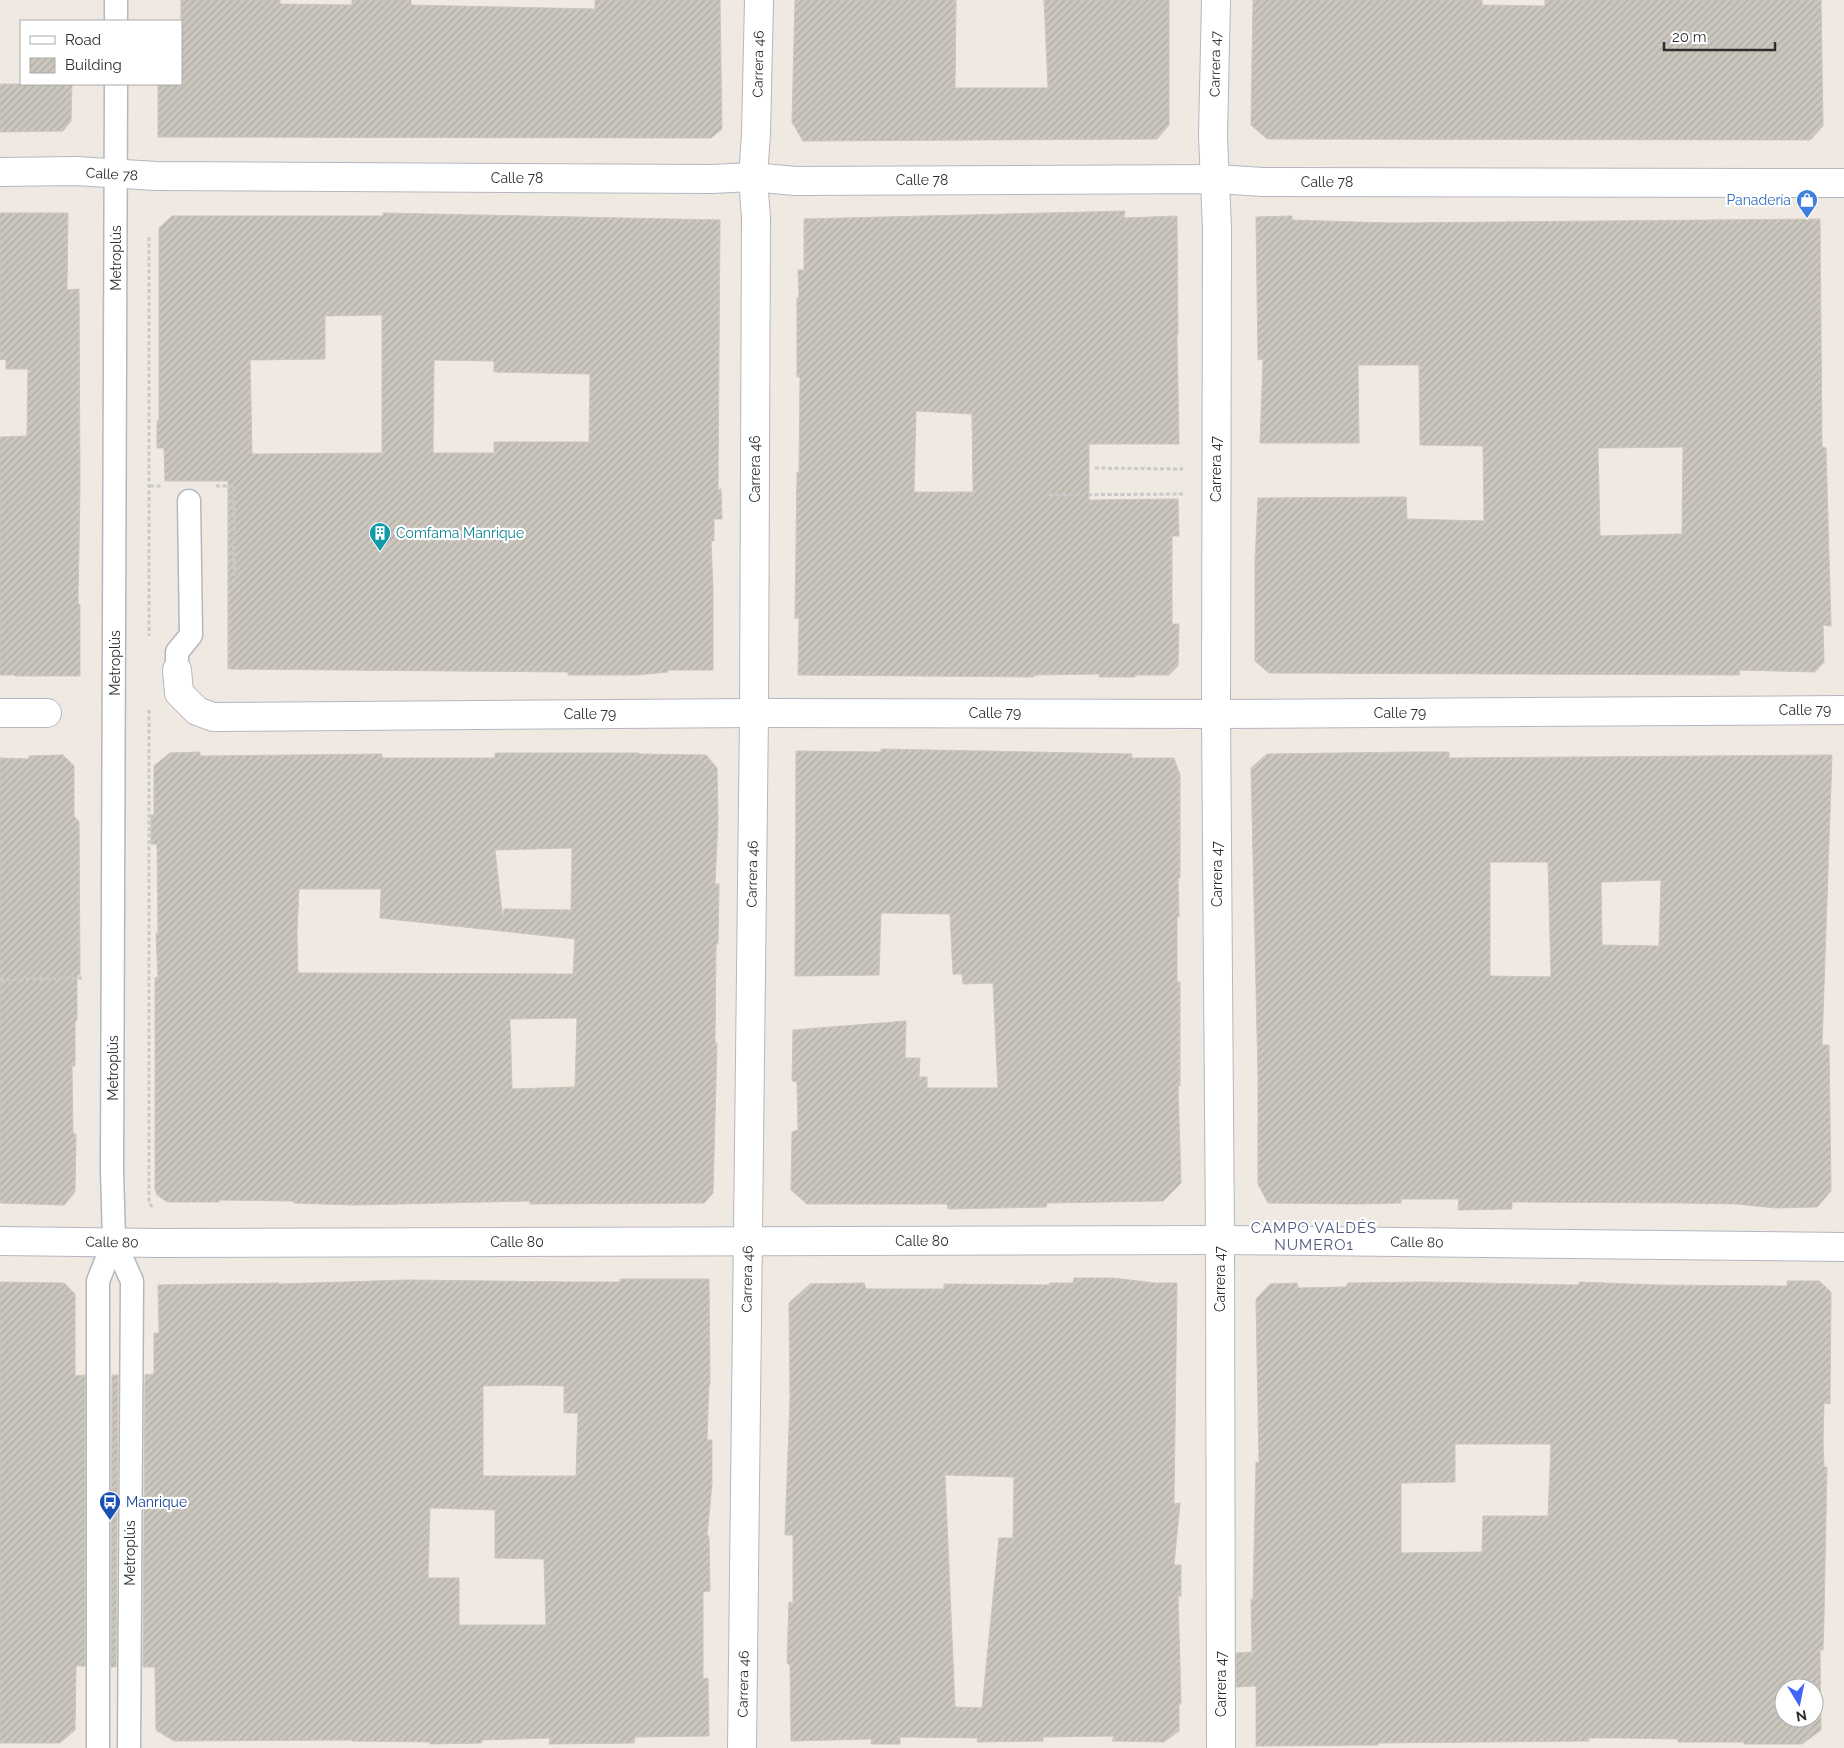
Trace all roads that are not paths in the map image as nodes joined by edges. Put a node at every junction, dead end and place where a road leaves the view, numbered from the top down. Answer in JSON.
{"nodes":[{"id":1,"x":116,"y":0,"type":"edge"},
{"id":2,"x":759,"y":0,"type":"edge"},
{"id":3,"x":1216,"y":0,"type":"edge"},
{"id":4,"x":116,"y":20,"type":"edge"},
{"id":5,"x":116,"y":85,"type":"edge"},
{"id":6,"x":0,"y":172,"type":"edge"},
{"id":7,"x":116,"y":174,"type":"junction"},
{"id":8,"x":753,"y":177,"type":"junction"},
{"id":9,"x":1216,"y":179,"type":"junction"},
{"id":10,"x":1844,"y":183,"type":"edge"},
{"id":11,"x":189,"y":501,"type":"dead end"},
{"id":12,"x":177,"y":670,"type":"joint"},
{"id":13,"x":1844,"y":710,"type":"edge"},
{"id":14,"x":0,"y":713,"type":"edge"},
{"id":15,"x":48,"y":713,"type":"dead end"},
{"id":16,"x":754,"y":713,"type":"junction"},
{"id":17,"x":1216,"y":714,"type":"junction"},
{"id":18,"x":1220,"y":1240,"type":"junction"},
{"id":19,"x":0,"y":1241,"type":"edge"},
{"id":20,"x":114,"y":1241,"type":"junction"},
{"id":21,"x":748,"y":1242,"type":"junction"},
{"id":22,"x":1844,"y":1248,"type":"edge"},
{"id":23,"x":98,"y":1748,"type":"edge"},
{"id":24,"x":129,"y":1748,"type":"edge"},
{"id":25,"x":742,"y":1748,"type":"edge"},
{"id":26,"x":1221,"y":1748,"type":"edge"}],
"edges":[{"from":1,"to":4,"type":"lane"},
{"from":2,"to":8,"type":"street","name":"Carrera 46"},
{"from":3,"to":9,"type":"street","name":"Carrera 47"},
{"from":5,"to":7,"type":"lane","name":"Metroplús"},
{"from":6,"to":7,"type":"street","name":"Calle 78"},
{"from":7,"to":8,"type":"street","name":"Calle 78"},
{"from":7,"to":20,"type":"lane","name":"Metroplús"},
{"from":8,"to":9,"type":"street","name":"Calle 78"},
{"from":8,"to":16,"type":"street","name":"Carrera 46"},
{"from":9,"to":10,"type":"street","name":"Calle 78"},
{"from":9,"to":17,"type":"street","name":"Carrera 47"},
{"from":11,"to":12,"type":"lane"},
{"from":12,"to":16,"type":"street","name":"Calle 79"},
{"from":13,"to":17,"type":"street","name":"Calle 79"},
{"from":14,"to":15,"type":"street"},
{"from":16,"to":17,"type":"street","name":"Calle 79"},
{"from":16,"to":21,"type":"street","name":"Carrera 46"},
{"from":17,"to":18,"type":"street","name":"Carrera 47"},
{"from":18,"to":21,"type":"street","name":"Calle 80"},
{"from":18,"to":22,"type":"street","name":"Calle 80"},
{"from":18,"to":26,"type":"street","name":"Carrera 47"},
{"from":19,"to":20,"type":"street","name":"Calle 80"},
{"from":20,"to":21,"type":"street","name":"Calle 80"},
{"from":20,"to":23,"type":"lane","name":"Metroplús"},
{"from":20,"to":24,"type":"lane","name":"Metroplús"},
{"from":21,"to":25,"type":"street","name":"Carrera 46"}]}
